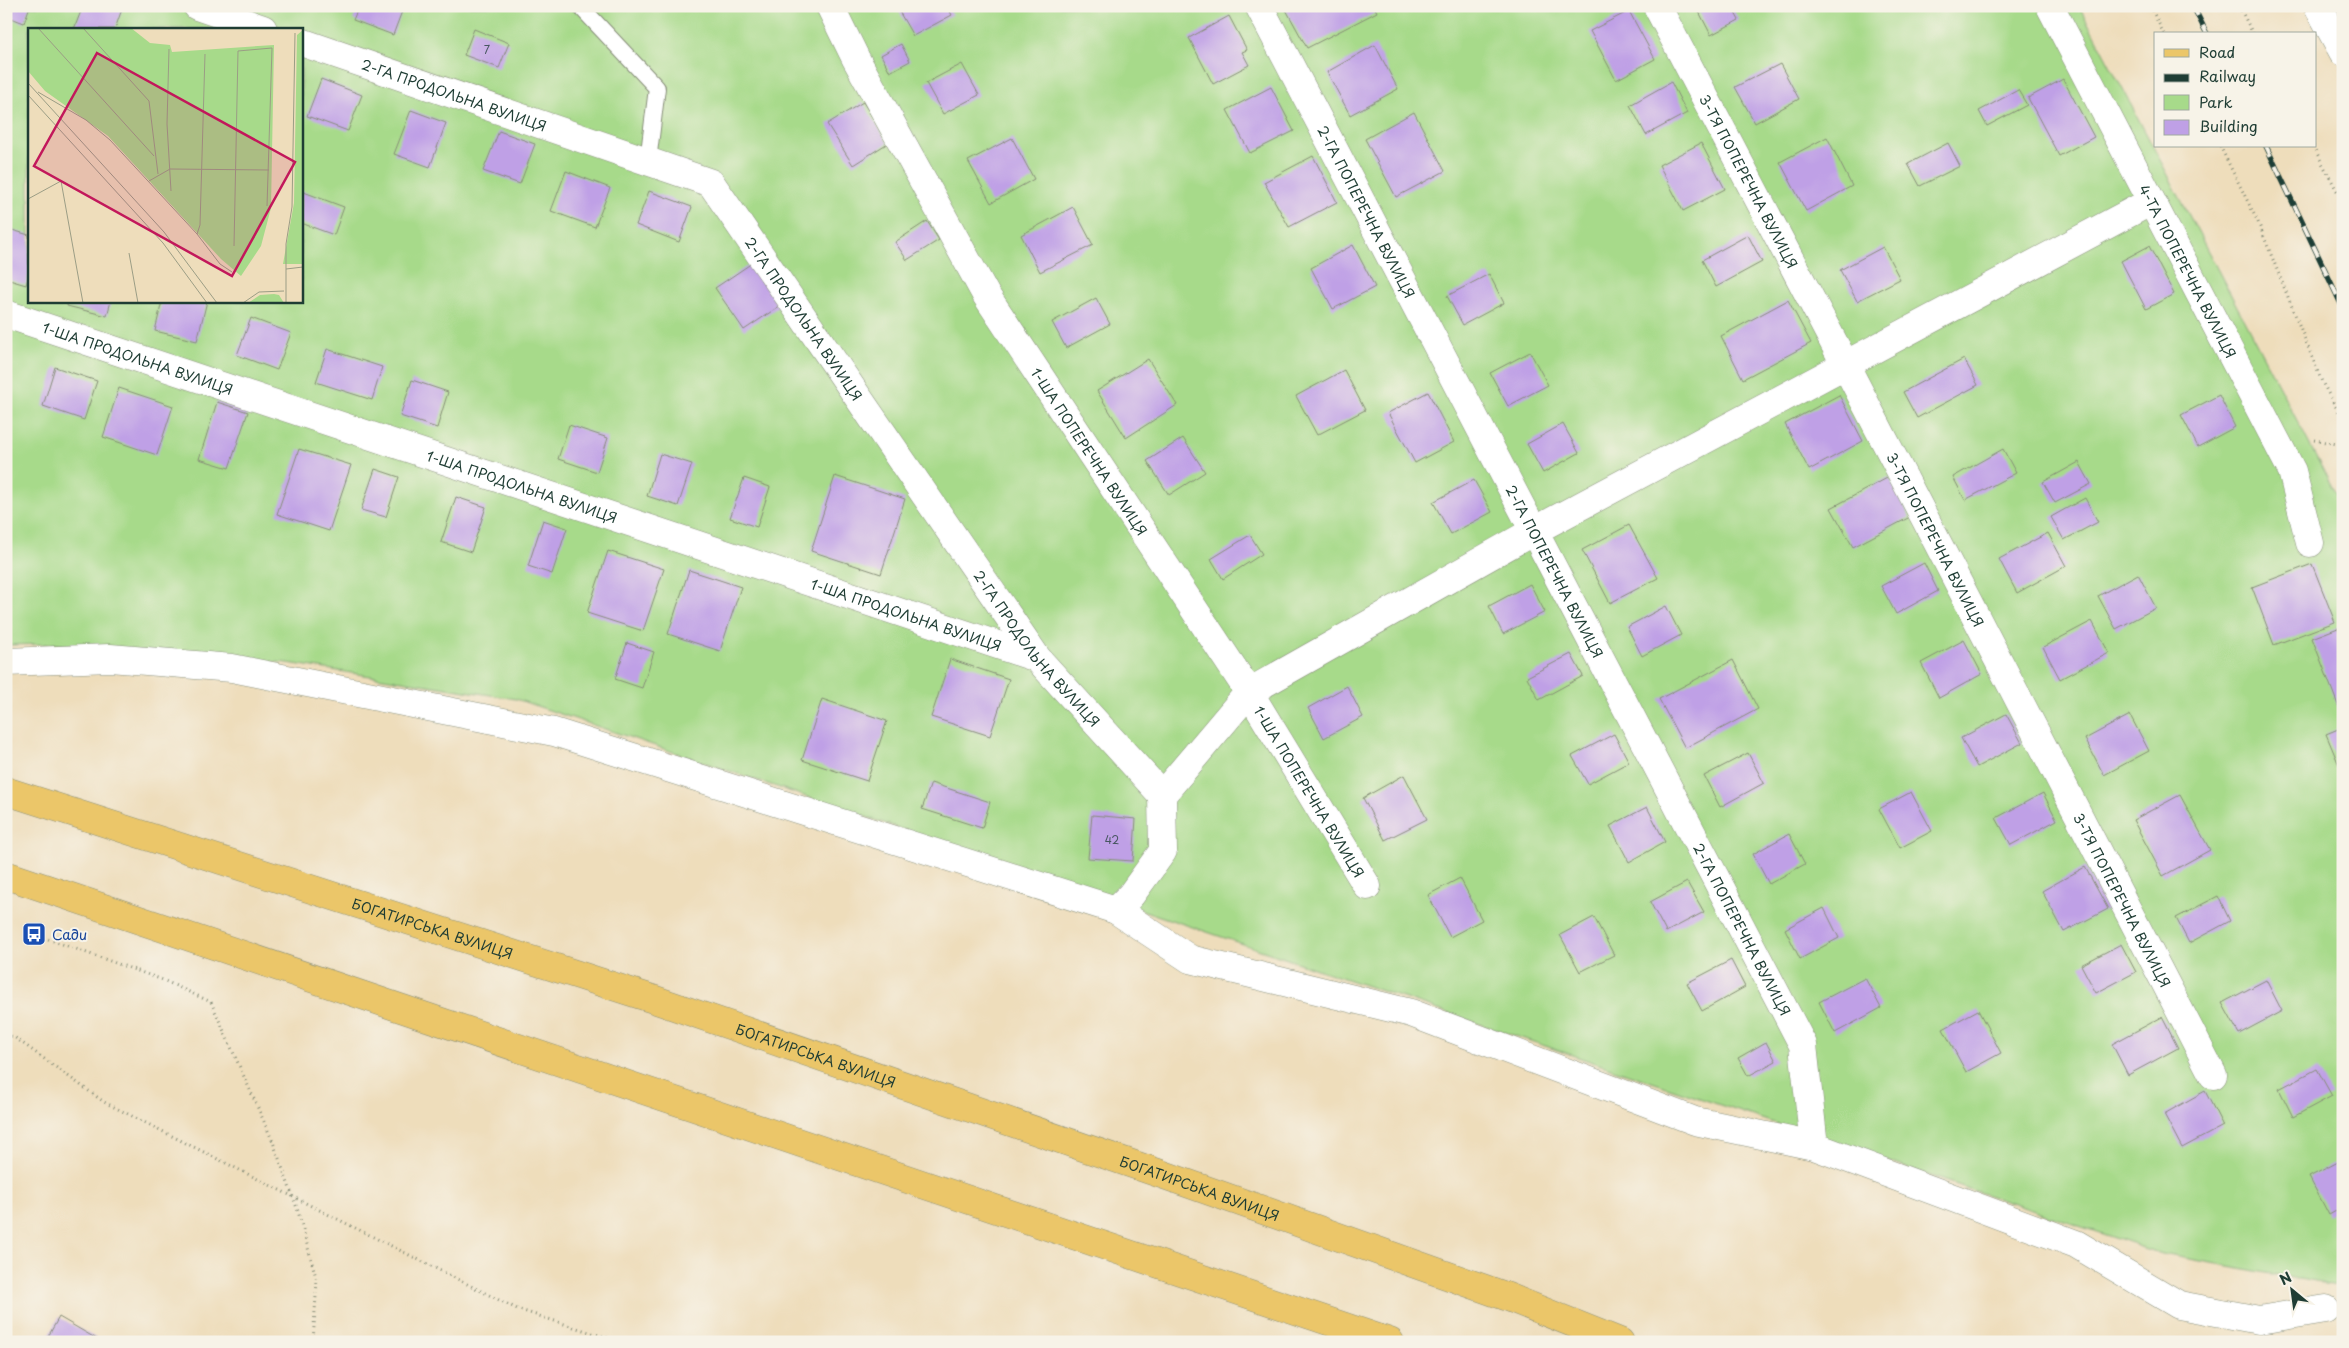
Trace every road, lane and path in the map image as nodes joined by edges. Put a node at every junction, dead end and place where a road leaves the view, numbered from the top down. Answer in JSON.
{"nodes":[{"id":1,"x":197,"y":6,"type":"edge"},
{"id":2,"x":580,"y":6,"type":"edge"},
{"id":3,"x":830,"y":6,"type":"edge"},
{"id":4,"x":1259,"y":6,"type":"edge"},
{"id":5,"x":1657,"y":6,"type":"edge"},
{"id":6,"x":2050,"y":6,"type":"edge"},
{"id":7,"x":2150,"y":6,"type":"edge"},
{"id":8,"x":2239,"y":6,"type":"edge"},
{"id":9,"x":2318,"y":6,"type":"edge"},
{"id":10,"x":259,"y":28,"type":"edge"},
{"id":11,"x":2163,"y":32,"type":"edge"},
{"id":12,"x":2253,"y":32,"type":"edge"},
{"id":13,"x":302,"y":42,"type":"edge"},
{"id":14,"x":2343,"y":52,"type":"edge"},
{"id":15,"x":2221,"y":148,"type":"edge"},
{"id":16,"x":2314,"y":148,"type":"edge"},
{"id":17,"x":648,"y":161,"type":"junction"},
{"id":18,"x":2150,"y":202,"type":"junction"},
{"id":19,"x":2343,"y":202,"type":"edge"},
{"id":20,"x":6,"y":314,"type":"edge"},
{"id":21,"x":1845,"y":364,"type":"junction"},
{"id":22,"x":2343,"y":420,"type":"edge"},
{"id":23,"x":1532,"y":532,"type":"junction"},
{"id":24,"x":2310,"y":543,"type":"dead end"},
{"id":25,"x":1037,"y":658,"type":"junction"},
{"id":26,"x":6,"y":662,"type":"edge"},
{"id":27,"x":1249,"y":692,"type":"junction"},
{"id":28,"x":6,"y":791,"type":"edge"},
{"id":29,"x":1162,"y":795,"type":"junction"},
{"id":30,"x":6,"y":875,"type":"edge"},
{"id":31,"x":1367,"y":886,"type":"dead end"},
{"id":32,"x":1116,"y":910,"type":"junction"},
{"id":33,"x":34,"y":934,"type":"dead end"},
{"id":34,"x":6,"y":1035,"type":"edge"},
{"id":35,"x":2213,"y":1075,"type":"dead end"},
{"id":36,"x":1814,"y":1146,"type":"junction"},
{"id":37,"x":293,"y":1196,"type":"junction"},
{"id":38,"x":2326,"y":1309,"type":"dead end"},
{"id":39,"x":313,"y":1342,"type":"edge"},
{"id":40,"x":622,"y":1342,"type":"edge"},
{"id":41,"x":1390,"y":1342,"type":"edge"},
{"id":42,"x":1620,"y":1342,"type":"edge"}],
"edges":[{"from":1,"to":10,"type":"street"},
{"from":2,"to":17,"type":"lane"},
{"from":3,"to":27,"type":"street","name":"1-ША ПОПЕРЕЧНА ВУЛИЦЯ"},
{"from":4,"to":23,"type":"street","name":"2-ГА ПОПЕРЕЧНА ВУЛИЦЯ"},
{"from":5,"to":21,"type":"street","name":"3-ТЯ ПОПЕРЕЧНА ВУЛИЦЯ"},
{"from":6,"to":18,"type":"street","name":"4-ТА ПОПЕРЕЧНА ВУЛИЦЯ"},
{"from":7,"to":11,"type":"path"},
{"from":8,"to":12,"type":"path"},
{"from":9,"to":14,"type":"street"},
{"from":13,"to":17,"type":"street","name":"2-ГА ПРОДОЛЬНА ВУЛИЦЯ"},
{"from":15,"to":22,"type":"path"},
{"from":16,"to":19,"type":"path"},
{"from":17,"to":25,"type":"street","name":"2-ГА ПРОДОЛЬНА ВУЛИЦЯ"},
{"from":18,"to":21,"type":"street"},
{"from":18,"to":24,"type":"street","name":"4-ТА ПОПЕРЕЧНА ВУЛИЦЯ"},
{"from":20,"to":25,"type":"street","name":"1-ША ПРОДОЛЬНА ВУЛИЦЯ"},
{"from":21,"to":23,"type":"street"},
{"from":21,"to":35,"type":"street","name":"3-ТЯ ПОПЕРЕЧНА ВУЛИЦЯ"},
{"from":23,"to":27,"type":"street"},
{"from":23,"to":36,"type":"street","name":"2-ГА ПОПЕРЕЧНА ВУЛИЦЯ"},
{"from":25,"to":29,"type":"street","name":"2-ГА ПРОДОЛЬНА ВУЛИЦЯ"},
{"from":26,"to":32,"type":"street"},
{"from":27,"to":29,"type":"street"},
{"from":27,"to":31,"type":"street","name":"1-ША ПОПЕРЕЧНА ВУЛИЦЯ"},
{"from":28,"to":42,"type":"main road","name":"БОГАТИРСЬКА ВУЛИЦЯ"},
{"from":29,"to":32,"type":"street"},
{"from":30,"to":41,"type":"main road"},
{"from":32,"to":36,"type":"street"},
{"from":33,"to":37,"type":"path"},
{"from":34,"to":37,"type":"path"},
{"from":36,"to":38,"type":"street"},
{"from":37,"to":39,"type":"path"},
{"from":37,"to":40,"type":"path"}]}
